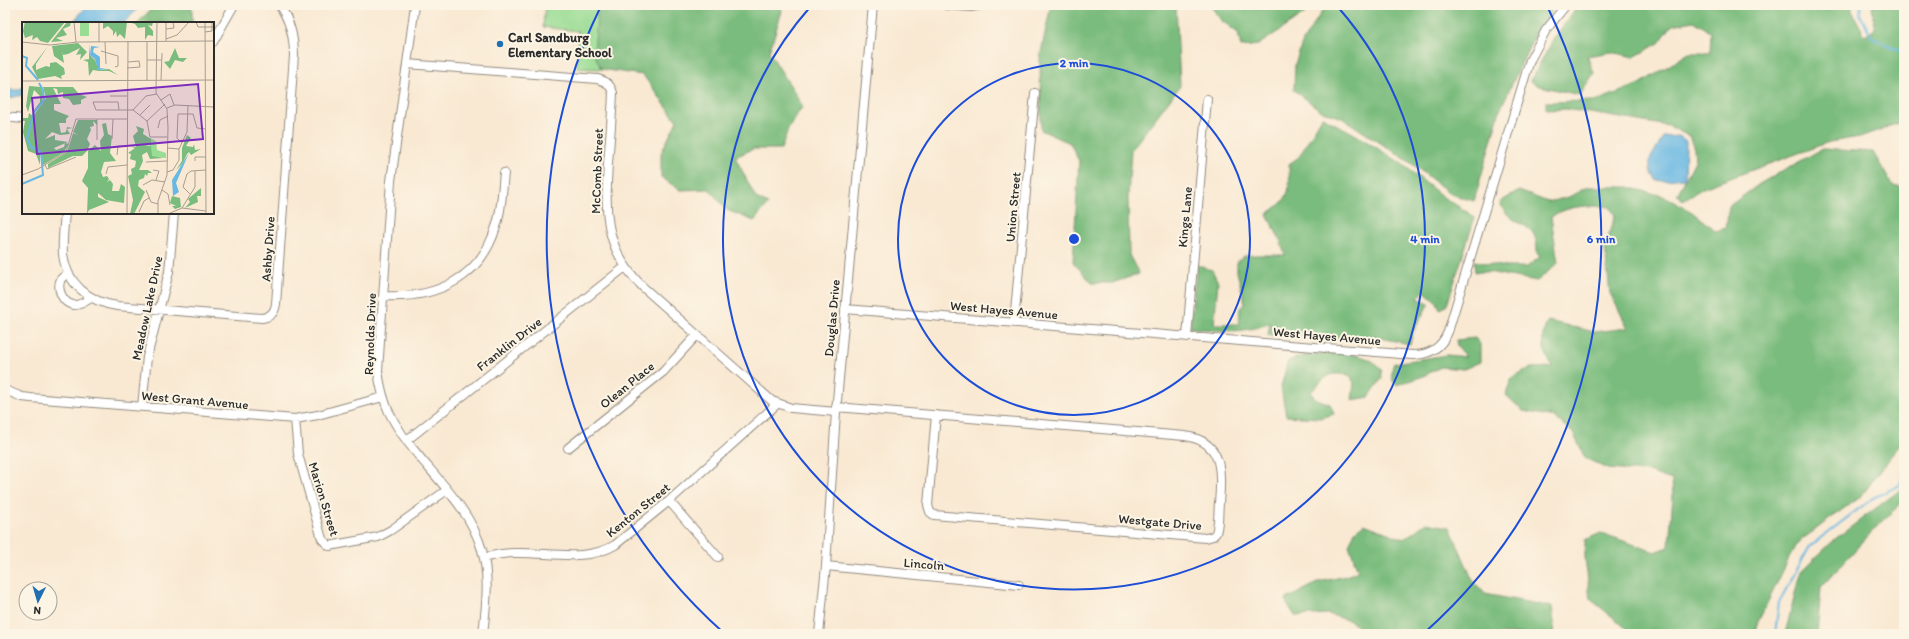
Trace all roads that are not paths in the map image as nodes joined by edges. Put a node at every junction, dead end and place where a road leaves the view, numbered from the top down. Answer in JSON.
{"nodes":[{"id":1,"x":234,"y":5,"type":"edge"},
{"id":2,"x":279,"y":5,"type":"edge"},
{"id":3,"x":415,"y":5,"type":"edge"},
{"id":4,"x":873,"y":5,"type":"edge"},
{"id":5,"x":946,"y":5,"type":"edge"},
{"id":6,"x":981,"y":5,"type":"edge"},
{"id":7,"x":1566,"y":5,"type":"edge"},
{"id":8,"x":214,"y":40,"type":"edge"},
{"id":9,"x":407,"y":64,"type":"junction"},
{"id":10,"x":1036,"y":93,"type":"dead end"},
{"id":11,"x":1207,"y":99,"type":"dead end"},
{"id":12,"x":5,"y":117,"type":"edge"},
{"id":13,"x":22,"y":120,"type":"edge"},
{"id":14,"x":504,"y":173,"type":"dead end"},
{"id":15,"x":65,"y":214,"type":"edge"},
{"id":16,"x":174,"y":214,"type":"edge"},
{"id":17,"x":625,"y":267,"type":"junction"},
{"id":18,"x":68,"y":273,"type":"junction"},
{"id":19,"x":383,"y":296,"type":"junction"},
{"id":20,"x":91,"y":298,"type":"junction"},
{"id":21,"x":845,"y":309,"type":"junction"},
{"id":22,"x":159,"y":310,"type":"junction"},
{"id":23,"x":1014,"y":323,"type":"junction"},
{"id":24,"x":697,"y":335,"type":"junction"},
{"id":25,"x":1187,"y":337,"type":"junction"},
{"id":26,"x":5,"y":390,"type":"edge"},
{"id":27,"x":383,"y":397,"type":"junction"},
{"id":28,"x":778,"y":404,"type":"junction"},
{"id":29,"x":142,"y":407,"type":"junction"},
{"id":30,"x":836,"y":410,"type":"junction"},
{"id":31,"x":936,"y":415,"type":"junction"},
{"id":32,"x":294,"y":419,"type":"junction"},
{"id":33,"x":407,"y":440,"type":"junction"},
{"id":34,"x":568,"y":448,"type":"dead end"},
{"id":35,"x":447,"y":490,"type":"junction"},
{"id":36,"x":669,"y":501,"type":"junction"},
{"id":37,"x":718,"y":557,"type":"dead end"},
{"id":38,"x":484,"y":558,"type":"junction"},
{"id":39,"x":826,"y":566,"type":"junction"},
{"id":40,"x":1019,"y":585,"type":"dead end"},
{"id":41,"x":483,"y":634,"type":"edge"},
{"id":42,"x":819,"y":634,"type":"edge"}],
"edges":[{"from":1,"to":8,"type":"street"},
{"from":2,"to":22,"type":"street","name":"Ashby Drive"},
{"from":3,"to":9,"type":"street","name":"Reynolds Drive"},
{"from":4,"to":21,"type":"street","name":"Douglas Drive"},
{"from":5,"to":6,"type":"street"},
{"from":7,"to":25,"type":"street","name":"West Hayes Avenue"},
{"from":9,"to":17,"type":"street","name":"McComb Street"},
{"from":9,"to":19,"type":"street","name":"Reynolds Drive"},
{"from":10,"to":23,"type":"street","name":"Union Street"},
{"from":11,"to":25,"type":"street","name":"Kings Lane"},
{"from":12,"to":13,"type":"street"},
{"from":14,"to":19,"type":"street"},
{"from":15,"to":18,"type":"street","name":"Ashby Drive"},
{"from":16,"to":22,"type":"street","name":"Meadow Lake Drive"},
{"from":17,"to":24,"type":"street","name":"McComb Street"},
{"from":17,"to":33,"type":"street","name":"Franklin Drive"},
{"from":18,"to":20,"type":"street","name":"Ashby Drive"},
{"from":18,"to":20,"type":"street"},
{"from":19,"to":27,"type":"street","name":"Reynolds Drive"},
{"from":20,"to":22,"type":"street","name":"Ashby Drive"},
{"from":21,"to":23,"type":"street","name":"West Hayes Avenue"},
{"from":21,"to":30,"type":"street","name":"Douglas Drive"},
{"from":22,"to":29,"type":"street","name":"Meadow Lake Drive"},
{"from":23,"to":25,"type":"street","name":"West Hayes Avenue"},
{"from":24,"to":28,"type":"street","name":"McComb Street"},
{"from":24,"to":34,"type":"street","name":"Olean Place"},
{"from":26,"to":29,"type":"street","name":"West Grant Avenue"},
{"from":27,"to":32,"type":"street","name":"West Grant Avenue"},
{"from":27,"to":33,"type":"street","name":"Reynolds Drive"},
{"from":28,"to":30,"type":"street","name":"McComb Street"},
{"from":28,"to":36,"type":"street","name":"Kenton Street"},
{"from":29,"to":32,"type":"street","name":"West Grant Avenue"},
{"from":30,"to":31,"type":"street","name":"Westgate Drive"},
{"from":30,"to":39,"type":"street","name":"Douglas Drive"},
{"from":31,"to":31,"type":"street","name":"Westgate Drive"},
{"from":32,"to":35,"type":"street","name":"Marion Street"},
{"from":33,"to":35,"type":"street","name":"Reynolds Drive"},
{"from":35,"to":38,"type":"street","name":"Reynolds Drive"},
{"from":36,"to":37,"type":"street"},
{"from":36,"to":38,"type":"street","name":"Kenton Street"},
{"from":38,"to":41,"type":"street","name":"Reynolds Drive"},
{"from":39,"to":40,"type":"street","name":"Lincoln"},
{"from":39,"to":42,"type":"street","name":"Douglas Drive"}]}
